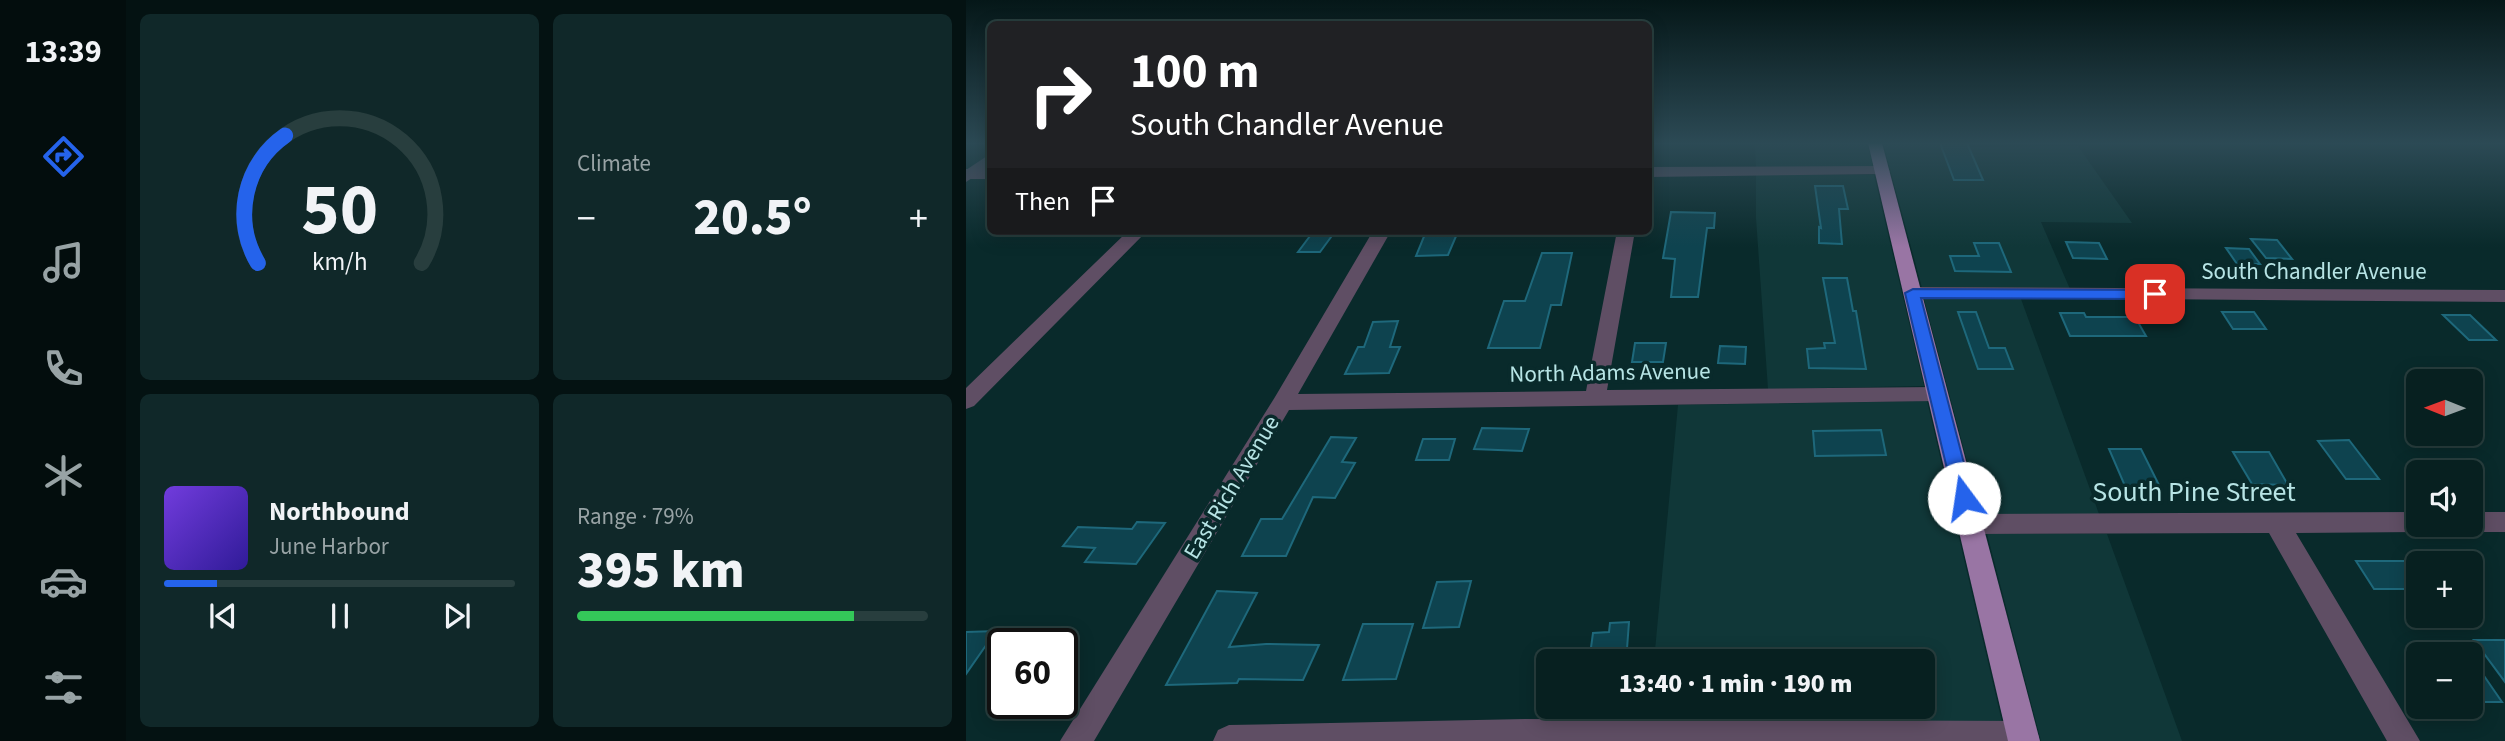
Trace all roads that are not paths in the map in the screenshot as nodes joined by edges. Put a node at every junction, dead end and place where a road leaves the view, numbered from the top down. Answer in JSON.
{"nodes":[{"id":1,"x":1884,"y":178,"type":"edge"},
{"id":2,"x":1134,"y":235,"type":"edge"},
{"id":3,"x":1380,"y":235,"type":"edge"},
{"id":4,"x":1625,"y":235,"type":"edge"},
{"id":5,"x":1913,"y":293,"type":"junction"},
{"id":6,"x":2505,"y":296,"type":"edge"},
{"id":7,"x":1937,"y":394,"type":"junction"},
{"id":8,"x":1595,"y":398,"type":"junction"},
{"id":9,"x":966,"y":401,"type":"edge"},
{"id":10,"x":1283,"y":402,"type":"junction"},
{"id":11,"x":2406,"y":522,"type":"edge"},
{"id":12,"x":2483,"y":522,"type":"edge"},
{"id":13,"x":2505,"y":522,"type":"edge"},
{"id":14,"x":2276,"y":523,"type":"junction"},
{"id":15,"x":1970,"y":524,"type":"junction"},
{"id":16,"x":1524,"y":738,"type":"edge"},
{"id":17,"x":2024,"y":739,"type":"edge"},
{"id":18,"x":1076,"y":741,"type":"edge"},
{"id":19,"x":1229,"y":741,"type":"edge"},
{"id":20,"x":2404,"y":741,"type":"edge"}],
"edges":[{"from":1,"to":5,"type":"main road"},
{"from":2,"to":9,"type":"street"},
{"from":3,"to":10,"type":"street","name":"East Rich Avenue"},
{"from":4,"to":8,"type":"street"},
{"from":5,"to":6,"type":"street","name":"South Chandler Avenue"},
{"from":5,"to":7,"type":"main road"},
{"from":7,"to":8,"type":"street","name":"North Adams Avenue"},
{"from":7,"to":15,"type":"main road"},
{"from":8,"to":10,"type":"street","name":"North Adams Avenue"},
{"from":10,"to":18,"type":"street","name":"East Rich Avenue"},
{"from":11,"to":14,"type":"street","name":"South Pine Street"},
{"from":12,"to":13,"type":"street"},
{"from":14,"to":15,"type":"street","name":"South Pine Street"},
{"from":14,"to":20,"type":"street"},
{"from":15,"to":17,"type":"main road"},
{"from":16,"to":17,"type":"street"},
{"from":16,"to":19,"type":"street"}]}
